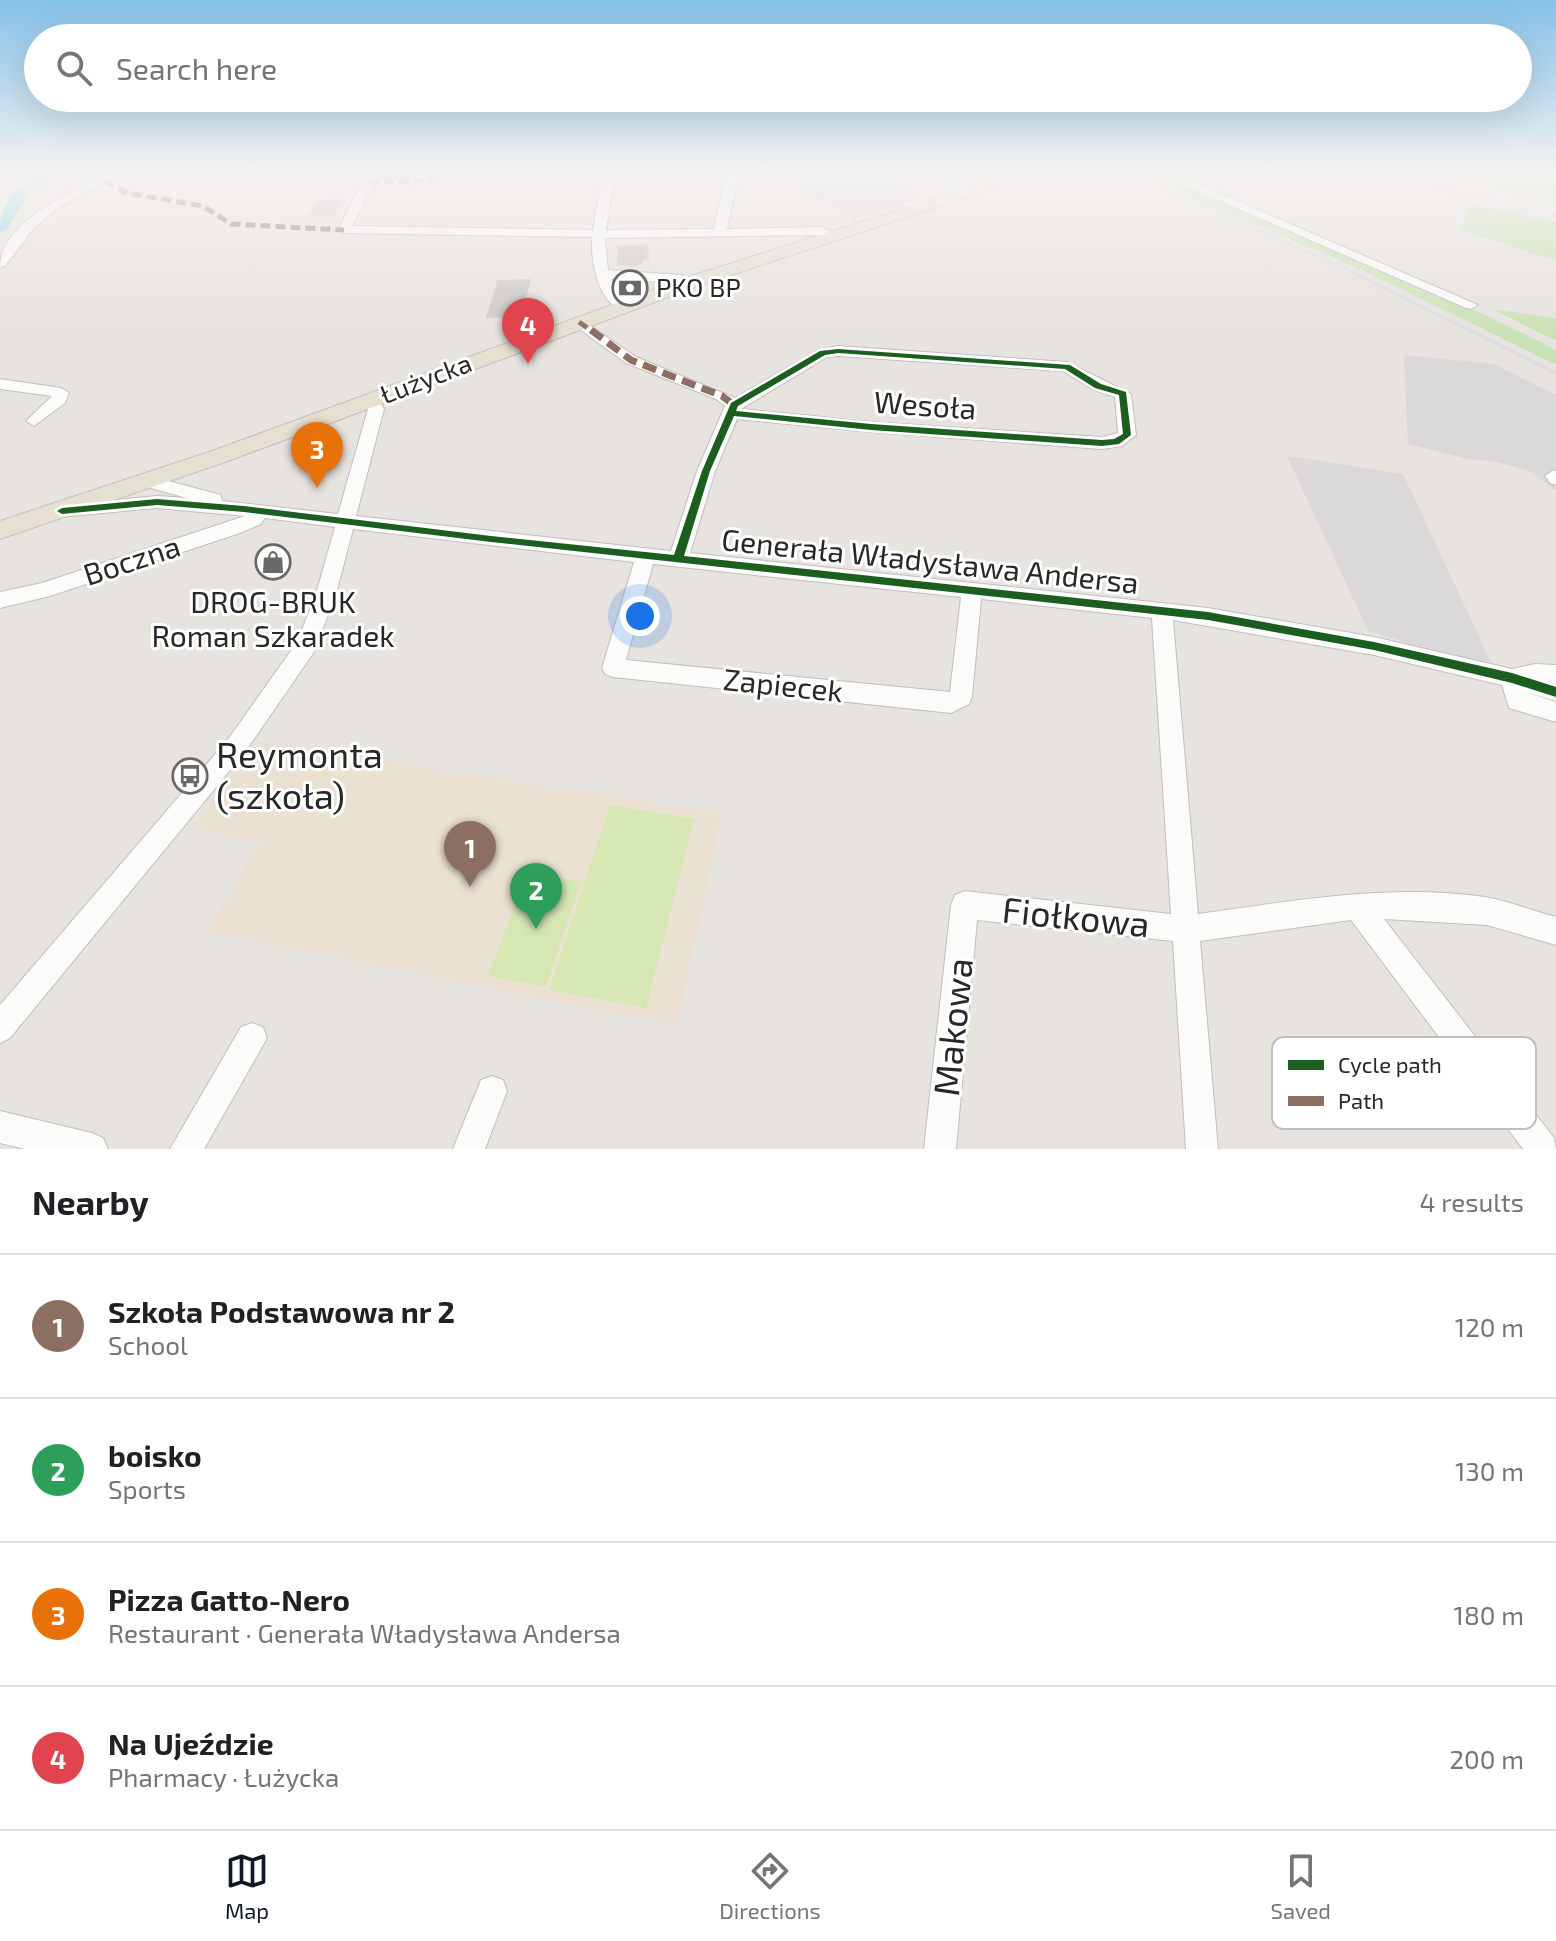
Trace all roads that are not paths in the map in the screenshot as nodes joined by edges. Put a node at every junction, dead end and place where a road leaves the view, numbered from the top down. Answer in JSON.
{"nodes":[{"id":1,"x":29,"y":226,"type":"edge"},
{"id":2,"x":346,"y":226,"type":"edge"},
{"id":3,"x":599,"y":226,"type":"edge"},
{"id":4,"x":721,"y":226,"type":"edge"},
{"id":5,"x":862,"y":226,"type":"edge"},
{"id":6,"x":1291,"y":226,"type":"edge"},
{"id":7,"x":720,"y":231,"type":"junction"},
{"id":8,"x":598,"y":233,"type":"junction"},
{"id":9,"x":831,"y":235,"type":"junction"},
{"id":10,"x":0,"y":263,"type":"edge"},
{"id":11,"x":601,"y":274,"type":"junction"},
{"id":12,"x":687,"y":283,"type":"junction"},
{"id":13,"x":1471,"y":305,"type":"dead end"},
{"id":14,"x":623,"y":307,"type":"junction"},
{"id":15,"x":579,"y":322,"type":"junction"},
{"id":16,"x":0,"y":384,"type":"edge"},
{"id":17,"x":371,"y":400,"type":"junction"},
{"id":18,"x":733,"y":409,"type":"junction"},
{"id":19,"x":34,"y":421,"type":"dead end"},
{"id":20,"x":213,"y":457,"type":"junction"},
{"id":21,"x":146,"y":481,"type":"junction"},
{"id":22,"x":196,"y":492,"type":"junction"},
{"id":23,"x":163,"y":503,"type":"junction"},
{"id":24,"x":62,"y":511,"type":"junction"},
{"id":25,"x":252,"y":511,"type":"junction"},
{"id":26,"x":344,"y":523,"type":"junction"},
{"id":27,"x":0,"y":530,"type":"edge"},
{"id":28,"x":646,"y":555,"type":"junction"},
{"id":29,"x":678,"y":559,"type":"junction"},
{"id":30,"x":972,"y":589,"type":"junction"},
{"id":31,"x":0,"y":600,"type":"edge"},
{"id":32,"x":1162,"y":611,"type":"junction"},
{"id":33,"x":1556,"y":674,"type":"edge"},
{"id":34,"x":1512,"y":678,"type":"junction"},
{"id":35,"x":1556,"y":692,"type":"edge"},
{"id":36,"x":1556,"y":712,"type":"edge"},
{"id":37,"x":965,"y":905,"type":"joint"},
{"id":38,"x":1357,"y":906,"type":"junction"},
{"id":39,"x":1186,"y":929,"type":"junction"},
{"id":40,"x":1556,"y":931,"type":"edge"},
{"id":41,"x":0,"y":1028,"type":"edge"},
{"id":42,"x":1457,"y":1037,"type":"edge"},
{"id":43,"x":252,"y":1038,"type":"dead end"},
{"id":44,"x":492,"y":1091,"type":"dead end"},
{"id":45,"x":0,"y":1127,"type":"edge"},
{"id":46,"x":1528,"y":1129,"type":"edge"},
{"id":47,"x":92,"y":1149,"type":"edge"},
{"id":48,"x":186,"y":1149,"type":"edge"},
{"id":49,"x":469,"y":1149,"type":"edge"},
{"id":50,"x":940,"y":1149,"type":"edge"},
{"id":51,"x":1202,"y":1149,"type":"edge"},
{"id":52,"x":1543,"y":1149,"type":"edge"}],
"edges":[{"from":1,"to":10,"type":"street"},
{"from":2,"to":8,"type":"street"},
{"from":3,"to":8,"type":"street"},
{"from":4,"to":7,"type":"street"},
{"from":5,"to":9,"type":"main road","name":"Łużycka"},
{"from":6,"to":13,"type":"street"},
{"from":7,"to":8,"type":"street"},
{"from":7,"to":9,"type":"street"},
{"from":8,"to":11,"type":"street"},
{"from":9,"to":12,"type":"main road","name":"Łużycka"},
{"from":11,"to":12,"type":"street"},
{"from":11,"to":14,"type":"street"},
{"from":12,"to":14,"type":"main road","name":"Łużycka"},
{"from":14,"to":15,"type":"main road","name":"Łużycka"},
{"from":15,"to":17,"type":"main road","name":"Łużycka"},
{"from":15,"to":18,"type":"street"},
{"from":16,"to":19,"type":"street"},
{"from":17,"to":20,"type":"main road","name":"Łużycka"},
{"from":17,"to":26,"type":"street"},
{"from":18,"to":18,"type":"street","name":"Wesoła"},
{"from":18,"to":29,"type":"street"},
{"from":20,"to":21,"type":"main road","name":"Łużycka"},
{"from":20,"to":22,"type":"street"},
{"from":21,"to":22,"type":"street","name":"Generała Władysława Andersa"},
{"from":21,"to":23,"type":"street"},
{"from":21,"to":24,"type":"main road","name":"Łużycka"},
{"from":22,"to":25,"type":"street","name":"Generała Władysława Andersa"},
{"from":23,"to":24,"type":"street","name":"Generała Władysława Andersa"},
{"from":23,"to":25,"type":"street","name":"Generała Władysława Andersa"},
{"from":24,"to":27,"type":"main road","name":"Łużycka"},
{"from":25,"to":26,"type":"street","name":"Generała Władysława Andersa"},
{"from":25,"to":31,"type":"street","name":"Boczna"},
{"from":26,"to":28,"type":"street","name":"Generała Władysława Andersa"},
{"from":26,"to":41,"type":"street"},
{"from":28,"to":29,"type":"street","name":"Generała Władysława Andersa"},
{"from":28,"to":30,"type":"street","name":"Zapiecek"},
{"from":29,"to":30,"type":"street","name":"Generała Władysława Andersa"},
{"from":30,"to":32,"type":"street","name":"Generała Władysława Andersa"},
{"from":32,"to":34,"type":"street","name":"Generała Władysława Andersa"},
{"from":32,"to":39,"type":"street"},
{"from":33,"to":34,"type":"street"},
{"from":34,"to":35,"type":"street","name":"Generała Władysława Andersa"},
{"from":34,"to":36,"type":"street"},
{"from":37,"to":39,"type":"street","name":"Fiołkowa"},
{"from":37,"to":50,"type":"street","name":"Makowa"},
{"from":38,"to":39,"type":"street","name":"Fiołkowa"},
{"from":38,"to":40,"type":"street","name":"Fiołkowa"},
{"from":38,"to":42,"type":"street"},
{"from":39,"to":51,"type":"street"},
{"from":43,"to":48,"type":"street"},
{"from":44,"to":49,"type":"street"},
{"from":45,"to":47,"type":"street"},
{"from":46,"to":52,"type":"street"}]}
